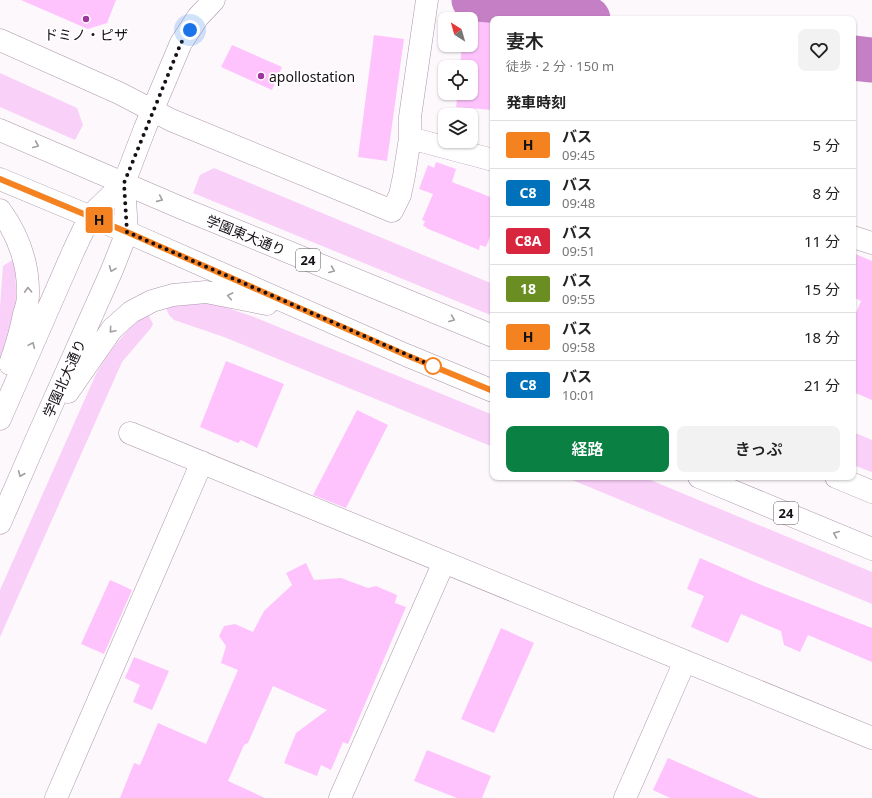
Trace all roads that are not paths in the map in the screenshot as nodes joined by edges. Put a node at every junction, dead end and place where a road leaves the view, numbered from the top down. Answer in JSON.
{"nodes":[{"id":1,"x":214,"y":0,"type":"edge"},
{"id":2,"x":427,"y":0,"type":"edge"},
{"id":3,"x":0,"y":40,"type":"edge"},
{"id":4,"x":153,"y":111,"type":"junction"},
{"id":5,"x":0,"y":130,"type":"edge"},
{"id":6,"x":410,"y":138,"type":"junction"},
{"id":7,"x":490,"y":159,"type":"edge"},
{"id":8,"x":0,"y":179,"type":"edge"},
{"id":9,"x":124,"y":183,"type":"junction"},
{"id":10,"x":0,"y":210,"type":"edge"},
{"id":11,"x":90,"y":216,"type":"junction"},
{"id":12,"x":127,"y":232,"type":"junction"},
{"id":13,"x":856,"y":237,"type":"edge"},
{"id":14,"x":872,"y":243,"type":"edge"},
{"id":15,"x":310,"y":312,"type":"junction"},
{"id":16,"x":490,"y":335,"type":"edge"},
{"id":17,"x":490,"y":390,"type":"edge"},
{"id":18,"x":0,"y":395,"type":"edge"},
{"id":19,"x":0,"y":420,"type":"edge"},
{"id":20,"x":130,"y":433,"type":"dead end"},
{"id":21,"x":37,"y":438,"type":"junction"},
{"id":22,"x":202,"y":462,"type":"junction"},
{"id":23,"x":706,"y":480,"type":"edge"},
{"id":24,"x":843,"y":480,"type":"edge"},
{"id":25,"x":872,"y":492,"type":"edge"},
{"id":26,"x":0,"y":523,"type":"edge"},
{"id":27,"x":872,"y":549,"type":"edge"},
{"id":28,"x":444,"y":562,"type":"junction"},
{"id":29,"x":685,"y":661,"type":"junction"},
{"id":30,"x":872,"y":738,"type":"edge"},
{"id":31,"x":56,"y":798,"type":"edge"},
{"id":32,"x":340,"y":798,"type":"edge"},
{"id":33,"x":625,"y":798,"type":"edge"}],
"edges":[{"from":1,"to":4,"type":"main road"},
{"from":2,"to":6,"type":"main road"},
{"from":3,"to":4,"type":"main road"},
{"from":4,"to":6,"type":"main road"},
{"from":4,"to":9,"type":"main road"},
{"from":5,"to":9,"type":"main road","name":"学園東大通り","number":"24","one_way":true},
{"from":6,"to":7,"type":"main road"},
{"from":8,"to":11,"type":"main road"},
{"from":9,"to":11,"type":"main road"},
{"from":9,"to":12,"type":"main road"},
{"from":9,"to":16,"type":"main road","name":"学園東大通り","number":"24","one_way":true},
{"from":18,"to":10,"type":"main road","one_way":true},
{"from":11,"to":12,"type":"main road"},
{"from":19,"to":11,"type":"main road","one_way":true},
{"from":12,"to":15,"type":"main road"},
{"from":12,"to":21,"type":"main road","name":"学園北大通り","one_way":true},
{"from":13,"to":14,"type":"main road"},
{"from":15,"to":17,"type":"main road"},
{"from":15,"to":21,"type":"main road","one_way":true},
{"from":20,"to":22,"type":"main road"},
{"from":21,"to":26,"type":"main road","name":"学園北大通り","one_way":true},
{"from":22,"to":28,"type":"main road"},
{"from":22,"to":31,"type":"main road"},
{"from":27,"to":23,"type":"main road","number":"24","one_way":true},
{"from":24,"to":25,"type":"main road"},
{"from":28,"to":29,"type":"main road"},
{"from":28,"to":32,"type":"main road"},
{"from":29,"to":30,"type":"main road"},
{"from":29,"to":33,"type":"main road"}]}
